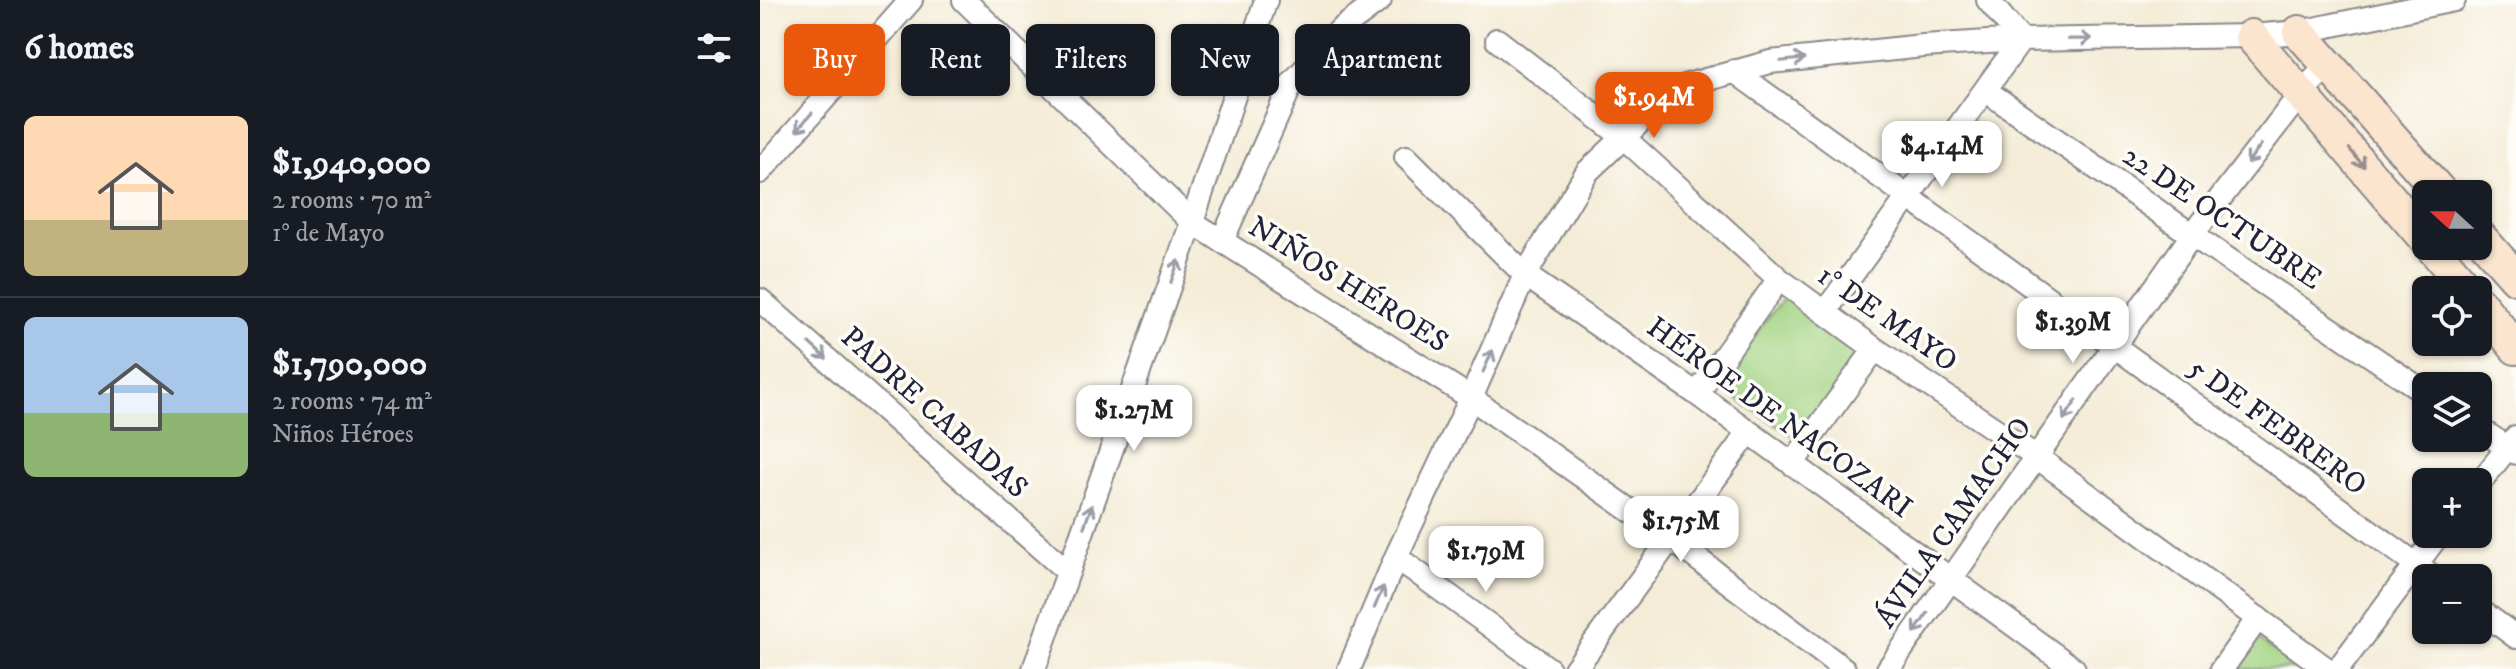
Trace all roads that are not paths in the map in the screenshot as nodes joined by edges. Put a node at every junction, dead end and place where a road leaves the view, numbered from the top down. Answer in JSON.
{"nodes":[{"id":1,"x":911,"y":0,"type":"edge"},
{"id":2,"x":964,"y":0,"type":"edge"},
{"id":3,"x":1266,"y":0,"type":"edge"},
{"id":4,"x":1380,"y":0,"type":"edge"},
{"id":5,"x":1988,"y":0,"type":"edge"},
{"id":6,"x":2454,"y":0,"type":"edge"},
{"id":7,"x":2299,"y":32,"type":"junction"},
{"id":8,"x":2251,"y":36,"type":"junction"},
{"id":9,"x":1497,"y":40,"type":"dead end"},
{"id":10,"x":2021,"y":40,"type":"junction"},
{"id":11,"x":2328,"y":65,"type":"junction"},
{"id":12,"x":1734,"y":71,"type":"junction"},
{"id":13,"x":1985,"y":90,"type":"junction"},
{"id":14,"x":2302,"y":92,"type":"junction"},
{"id":15,"x":1623,"y":137,"type":"junction"},
{"id":16,"x":1406,"y":157,"type":"dead end"},
{"id":17,"x":760,"y":172,"type":"edge"},
{"id":18,"x":2430,"y":180,"type":"edge"},
{"id":19,"x":1908,"y":197,"type":"junction"},
{"id":20,"x":1192,"y":222,"type":"junction"},
{"id":21,"x":2412,"y":223,"type":"edge"},
{"id":22,"x":2192,"y":235,"type":"junction"},
{"id":23,"x":1222,"y":241,"type":"junction"},
{"id":24,"x":2492,"y":251,"type":"edge"},
{"id":25,"x":2443,"y":260,"type":"edge"},
{"id":26,"x":1525,"y":275,"type":"junction"},
{"id":27,"x":2456,"y":276,"type":"edge"},
{"id":28,"x":2516,"y":278,"type":"edge"},
{"id":29,"x":1779,"y":279,"type":"junction"},
{"id":30,"x":760,"y":300,"type":"edge"},
{"id":31,"x":1825,"y":312,"type":"junction"},
{"id":32,"x":2492,"y":319,"type":"edge"},
{"id":33,"x":2113,"y":346,"type":"junction"},
{"id":34,"x":2516,"y":348,"type":"edge"},
{"id":35,"x":1875,"y":349,"type":"junction"},
{"id":36,"x":2412,"y":384,"type":"edge"},
{"id":37,"x":1697,"y":394,"type":"junction"},
{"id":38,"x":1471,"y":398,"type":"junction"},
{"id":39,"x":1749,"y":432,"type":"junction"},
{"id":40,"x":2492,"y":435,"type":"edge"},
{"id":41,"x":2513,"y":446,"type":"edge"},
{"id":42,"x":2038,"y":458,"type":"junction"},
{"id":43,"x":1792,"y":464,"type":"junction"},
{"id":44,"x":2492,"y":469,"type":"edge"},
{"id":45,"x":1671,"y":539,"type":"junction"},
{"id":46,"x":2428,"y":548,"type":"edge"},
{"id":47,"x":1396,"y":557,"type":"junction"},
{"id":48,"x":2416,"y":564,"type":"joint"},
{"id":49,"x":2412,"y":569,"type":"edge"},
{"id":50,"x":1068,"y":572,"type":"junction"},
{"id":51,"x":1952,"y":579,"type":"junction"},
{"id":52,"x":2258,"y":618,"type":"junction"},
{"id":53,"x":2492,"y":619,"type":"edge"},
{"id":54,"x":2516,"y":637,"type":"edge"},
{"id":55,"x":1034,"y":669,"type":"edge"},
{"id":56,"x":1349,"y":669,"type":"edge"},
{"id":57,"x":1549,"y":669,"type":"edge"},
{"id":58,"x":1575,"y":669,"type":"edge"},
{"id":59,"x":1844,"y":669,"type":"edge"},
{"id":60,"x":1888,"y":669,"type":"edge"},
{"id":61,"x":2074,"y":669,"type":"edge"},
{"id":62,"x":2222,"y":669,"type":"edge"},
{"id":63,"x":2327,"y":669,"type":"edge"},
{"id":64,"x":2338,"y":669,"type":"edge"}],
"edges":[{"from":1,"to":17,"type":"street","one_way":true},
{"from":2,"to":20,"type":"street","name":"NIÑOS HÉROES"},
{"from":3,"to":20,"type":"street"},
{"from":4,"to":23,"type":"street"},
{"from":5,"to":10,"type":"street"},
{"from":6,"to":7,"type":"street"},
{"from":7,"to":8,"type":"street"},
{"from":7,"to":11,"type":"street"},
{"from":10,"to":8,"type":"street","one_way":true},
{"from":8,"to":14,"type":"street"},
{"from":9,"to":15,"type":"street","name":"1° DE MAYO"},
{"from":12,"to":10,"type":"street","one_way":true},
{"from":10,"to":13,"type":"street"},
{"from":11,"to":14,"type":"street","name":"ÁVILA CAMACHO"},
{"from":11,"to":18,"type":"street"},
{"from":12,"to":15,"type":"street"},
{"from":12,"to":19,"type":"street","name":"5 DE FEBRERO"},
{"from":13,"to":19,"type":"street"},
{"from":13,"to":22,"type":"street","name":"22 DE OCTUBRE"},
{"from":14,"to":21,"type":"street","one_way":true},
{"from":14,"to":22,"type":"street","name":"ÁVILA CAMACHO","one_way":true},
{"from":15,"to":26,"type":"street"},
{"from":15,"to":29,"type":"street","name":"1° DE MAYO"},
{"from":16,"to":26,"type":"street","name":"HÉROE DE NACOZARI"},
{"from":19,"to":31,"type":"street"},
{"from":19,"to":33,"type":"street","name":"5 DE FEBRERO"},
{"from":20,"to":23,"type":"street","name":"NIÑOS HÉROES"},
{"from":50,"to":20,"type":"street","one_way":true},
{"from":22,"to":33,"type":"street","name":"ÁVILA CAMACHO"},
{"from":22,"to":36,"type":"street","name":"22 DE OCTUBRE"},
{"from":23,"to":38,"type":"street","name":"NIÑOS HÉROES"},
{"from":24,"to":28,"type":"street"},
{"from":25,"to":27,"type":"street"},
{"from":26,"to":37,"type":"street","name":"HÉROE DE NACOZARI"},
{"from":38,"to":26,"type":"street","one_way":true},
{"from":29,"to":31,"type":"street","name":"1° DE MAYO"},
{"from":29,"to":37,"type":"street"},
{"from":30,"to":50,"type":"street","name":"PADRE CABADAS","one_way":true},
{"from":31,"to":35,"type":"street","name":"1° DE MAYO"},
{"from":32,"to":34,"type":"street"},
{"from":33,"to":42,"type":"street","name":"ÁVILA CAMACHO","one_way":true},
{"from":33,"to":48,"type":"street","name":"5 DE FEBRERO"},
{"from":35,"to":42,"type":"street","name":"1° DE MAYO"},
{"from":35,"to":43,"type":"street"},
{"from":37,"to":39,"type":"street","name":"HÉROE DE NACOZARI"},
{"from":38,"to":45,"type":"street","name":"NIÑOS HÉROES"},
{"from":38,"to":47,"type":"street"},
{"from":39,"to":43,"type":"street","name":"HÉROE DE NACOZARI"},
{"from":39,"to":45,"type":"street"},
{"from":40,"to":41,"type":"street"},
{"from":41,"to":44,"type":"street"},
{"from":42,"to":51,"type":"street","name":"ÁVILA CAMACHO"},
{"from":42,"to":52,"type":"street","name":"1° DE MAYO"},
{"from":43,"to":51,"type":"street","name":"HÉROE DE NACOZARI"},
{"from":45,"to":58,"type":"street"},
{"from":45,"to":59,"type":"street","name":"NIÑOS HÉROES"},
{"from":46,"to":48,"type":"street"},
{"from":56,"to":47,"type":"street","one_way":true},
{"from":47,"to":57,"type":"street"},
{"from":49,"to":64,"type":"street"},
{"from":50,"to":55,"type":"street"},
{"from":51,"to":60,"type":"street","name":"ÁVILA CAMACHO","one_way":true},
{"from":51,"to":61,"type":"street","name":"HÉROE DE NACOZARI"},
{"from":52,"to":62,"type":"street"},
{"from":52,"to":63,"type":"street","name":"1° DE MAYO"},
{"from":53,"to":54,"type":"street"}]}
